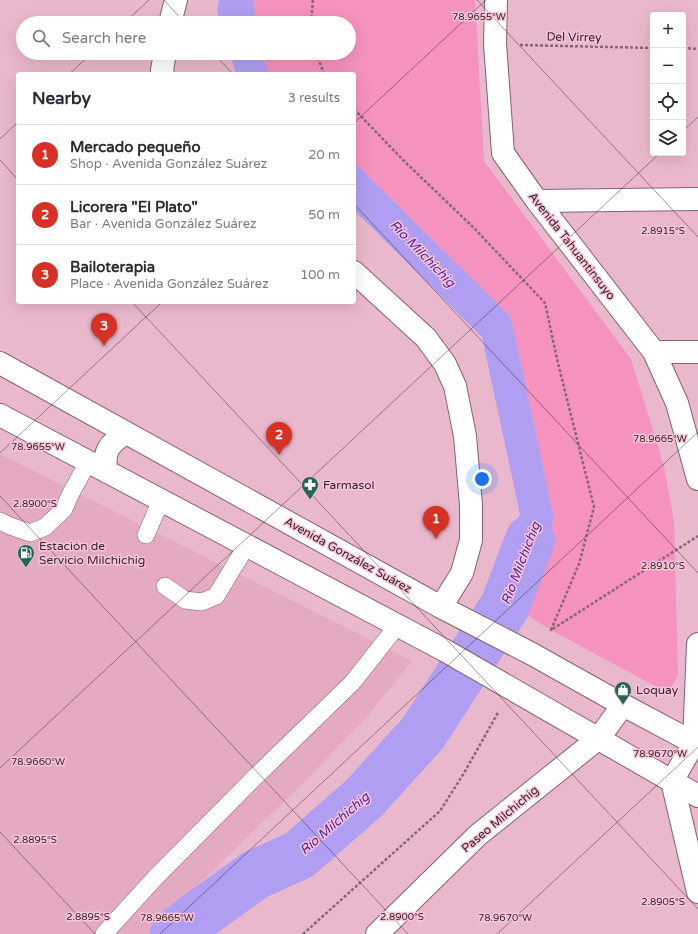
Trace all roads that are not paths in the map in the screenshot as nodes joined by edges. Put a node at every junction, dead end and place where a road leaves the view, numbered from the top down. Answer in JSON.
{"nodes":[{"id":1,"x":176,"y":0,"type":"edge"},
{"id":2,"x":496,"y":0,"type":"edge"},
{"id":3,"x":172,"y":16,"type":"edge"},
{"id":4,"x":164,"y":60,"type":"edge"},
{"id":5,"x":162,"y":72,"type":"edge"},
{"id":6,"x":698,"y":199,"type":"edge"},
{"id":7,"x":537,"y":201,"type":"junction"},
{"id":8,"x":356,"y":274,"type":"edge"},
{"id":9,"x":654,"y":352,"type":"junction"},
{"id":10,"x":698,"y":352,"type":"edge"},
{"id":11,"x":0,"y":363,"type":"edge"},
{"id":12,"x":0,"y":415,"type":"edge"},
{"id":13,"x":126,"y":433,"type":"junction"},
{"id":14,"x":98,"y":467,"type":"junction"},
{"id":15,"x":698,"y":479,"type":"edge"},
{"id":16,"x":161,"y":500,"type":"junction"},
{"id":17,"x":0,"y":521,"type":"edge"},
{"id":18,"x":146,"y":535,"type":"dead end"},
{"id":19,"x":247,"y":545,"type":"junction"},
{"id":20,"x":165,"y":586,"type":"dead end"},
{"id":21,"x":449,"y":611,"type":"junction"},
{"id":22,"x":397,"y":626,"type":"junction"},
{"id":23,"x":698,"y":644,"type":"edge"},
{"id":24,"x":623,"y":705,"type":"junction"},
{"id":25,"x":599,"y":738,"type":"junction"},
{"id":26,"x":696,"y":744,"type":"edge"},
{"id":27,"x":672,"y":781,"type":"junction"},
{"id":28,"x":698,"y":796,"type":"edge"},
{"id":29,"x":698,"y":892,"type":"edge"},
{"id":30,"x":104,"y":934,"type":"edge"},
{"id":31,"x":377,"y":934,"type":"edge"}],
"edges":[{"from":1,"to":3,"type":"street"},
{"from":2,"to":7,"type":"street","name":"Avenida Tahuantinsuyo"},
{"from":4,"to":5,"type":"street"},
{"from":6,"to":7,"type":"street"},
{"from":7,"to":9,"type":"street","name":"Avenida Tahuantinsuyo"},
{"from":8,"to":21,"type":"street"},
{"from":9,"to":10,"type":"street"},
{"from":9,"to":15,"type":"street","name":"Avenida Tahuantinsuyo"},
{"from":11,"to":13,"type":"street","name":"Avenida González Suárez"},
{"from":12,"to":14,"type":"street"},
{"from":13,"to":14,"type":"street"},
{"from":13,"to":21,"type":"street","name":"Avenida González Suárez"},
{"from":14,"to":16,"type":"street"},
{"from":14,"to":17,"type":"lane"},
{"from":16,"to":18,"type":"lane"},
{"from":16,"to":19,"type":"street"},
{"from":19,"to":20,"type":"lane"},
{"from":19,"to":22,"type":"street"},
{"from":21,"to":24,"type":"street","name":"Avenida González Suárez"},
{"from":22,"to":25,"type":"street"},
{"from":22,"to":30,"type":"lane"},
{"from":23,"to":26,"type":"street"},
{"from":24,"to":25,"type":"street","name":"Paseo Milchichig"},
{"from":24,"to":26,"type":"street","name":"Avenida González Suárez"},
{"from":25,"to":27,"type":"street"},
{"from":25,"to":31,"type":"street","name":"Paseo Milchichig"},
{"from":26,"to":27,"type":"street"},
{"from":27,"to":28,"type":"street"},
{"from":27,"to":29,"type":"street"}]}
